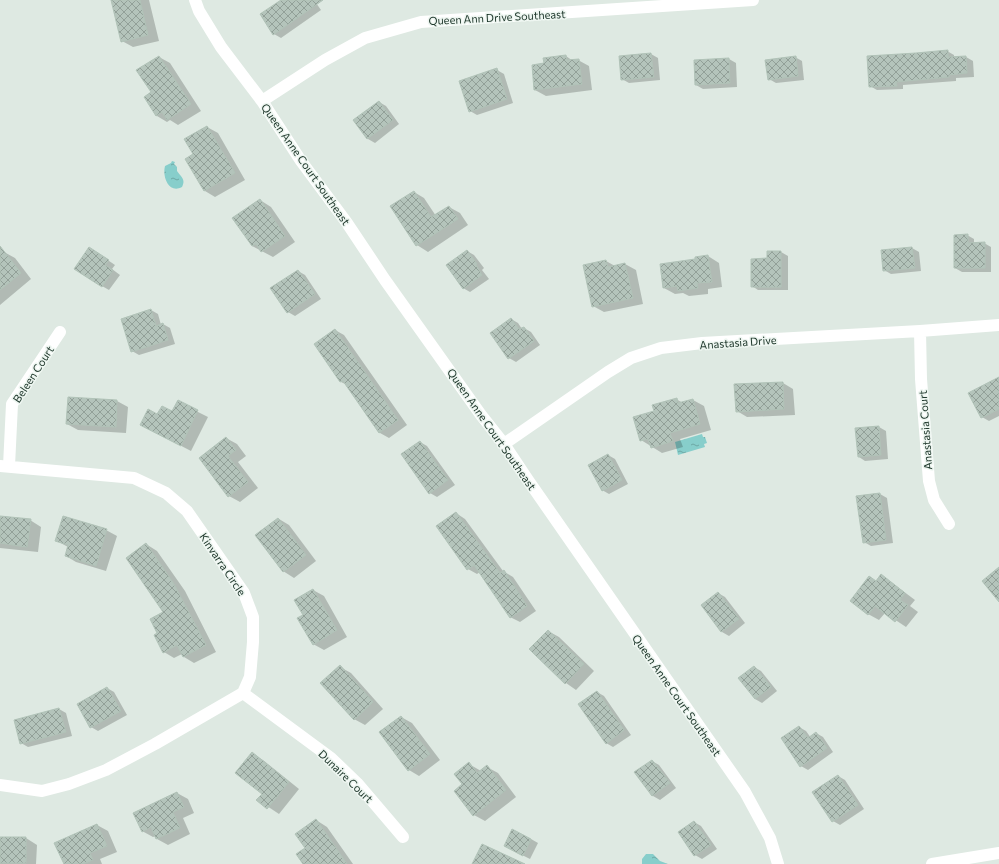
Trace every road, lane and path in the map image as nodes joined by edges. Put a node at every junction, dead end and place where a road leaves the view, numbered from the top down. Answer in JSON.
{"nodes":[{"id":1,"x":196,"y":0,"type":"edge"},
{"id":2,"x":753,"y":0,"type":"edge"},
{"id":3,"x":262,"y":101,"type":"junction"},
{"id":4,"x":999,"y":325,"type":"edge"},
{"id":5,"x":920,"y":331,"type":"junction"},
{"id":6,"x":60,"y":332,"type":"dead end"},
{"id":7,"x":504,"y":444,"type":"junction"},
{"id":8,"x":5,"y":466,"type":"edge"},
{"id":9,"x":949,"y":524,"type":"dead end"},
{"id":10,"x":242,"y":693,"type":"junction"},
{"id":11,"x":0,"y":785,"type":"edge"},
{"id":12,"x":404,"y":837,"type":"dead end"},
{"id":13,"x":999,"y":853,"type":"edge"},
{"id":14,"x":778,"y":864,"type":"edge"},
{"id":15,"x":932,"y":864,"type":"edge"}],
"edges":[{"from":1,"to":3,"type":"street","name":"Queen Anne Court Southeast"},
{"from":2,"to":3,"type":"street","name":"Queen Ann Drive Southeast"},
{"from":3,"to":7,"type":"street","name":"Queen Anne Court Southeast"},
{"from":4,"to":5,"type":"street","name":"Anastasia Drive"},
{"from":5,"to":7,"type":"street","name":"Anastasia Drive"},
{"from":5,"to":9,"type":"street","name":"Anastasia Court"},
{"from":6,"to":8,"type":"street","name":"Beleen Court"},
{"from":7,"to":14,"type":"street","name":"Queen Anne Court Southeast"},
{"from":8,"to":10,"type":"street","name":"Kinvarra Circle"},
{"from":10,"to":11,"type":"street"},
{"from":10,"to":12,"type":"street","name":"Dunaire Court"},
{"from":13,"to":15,"type":"street"}]}
